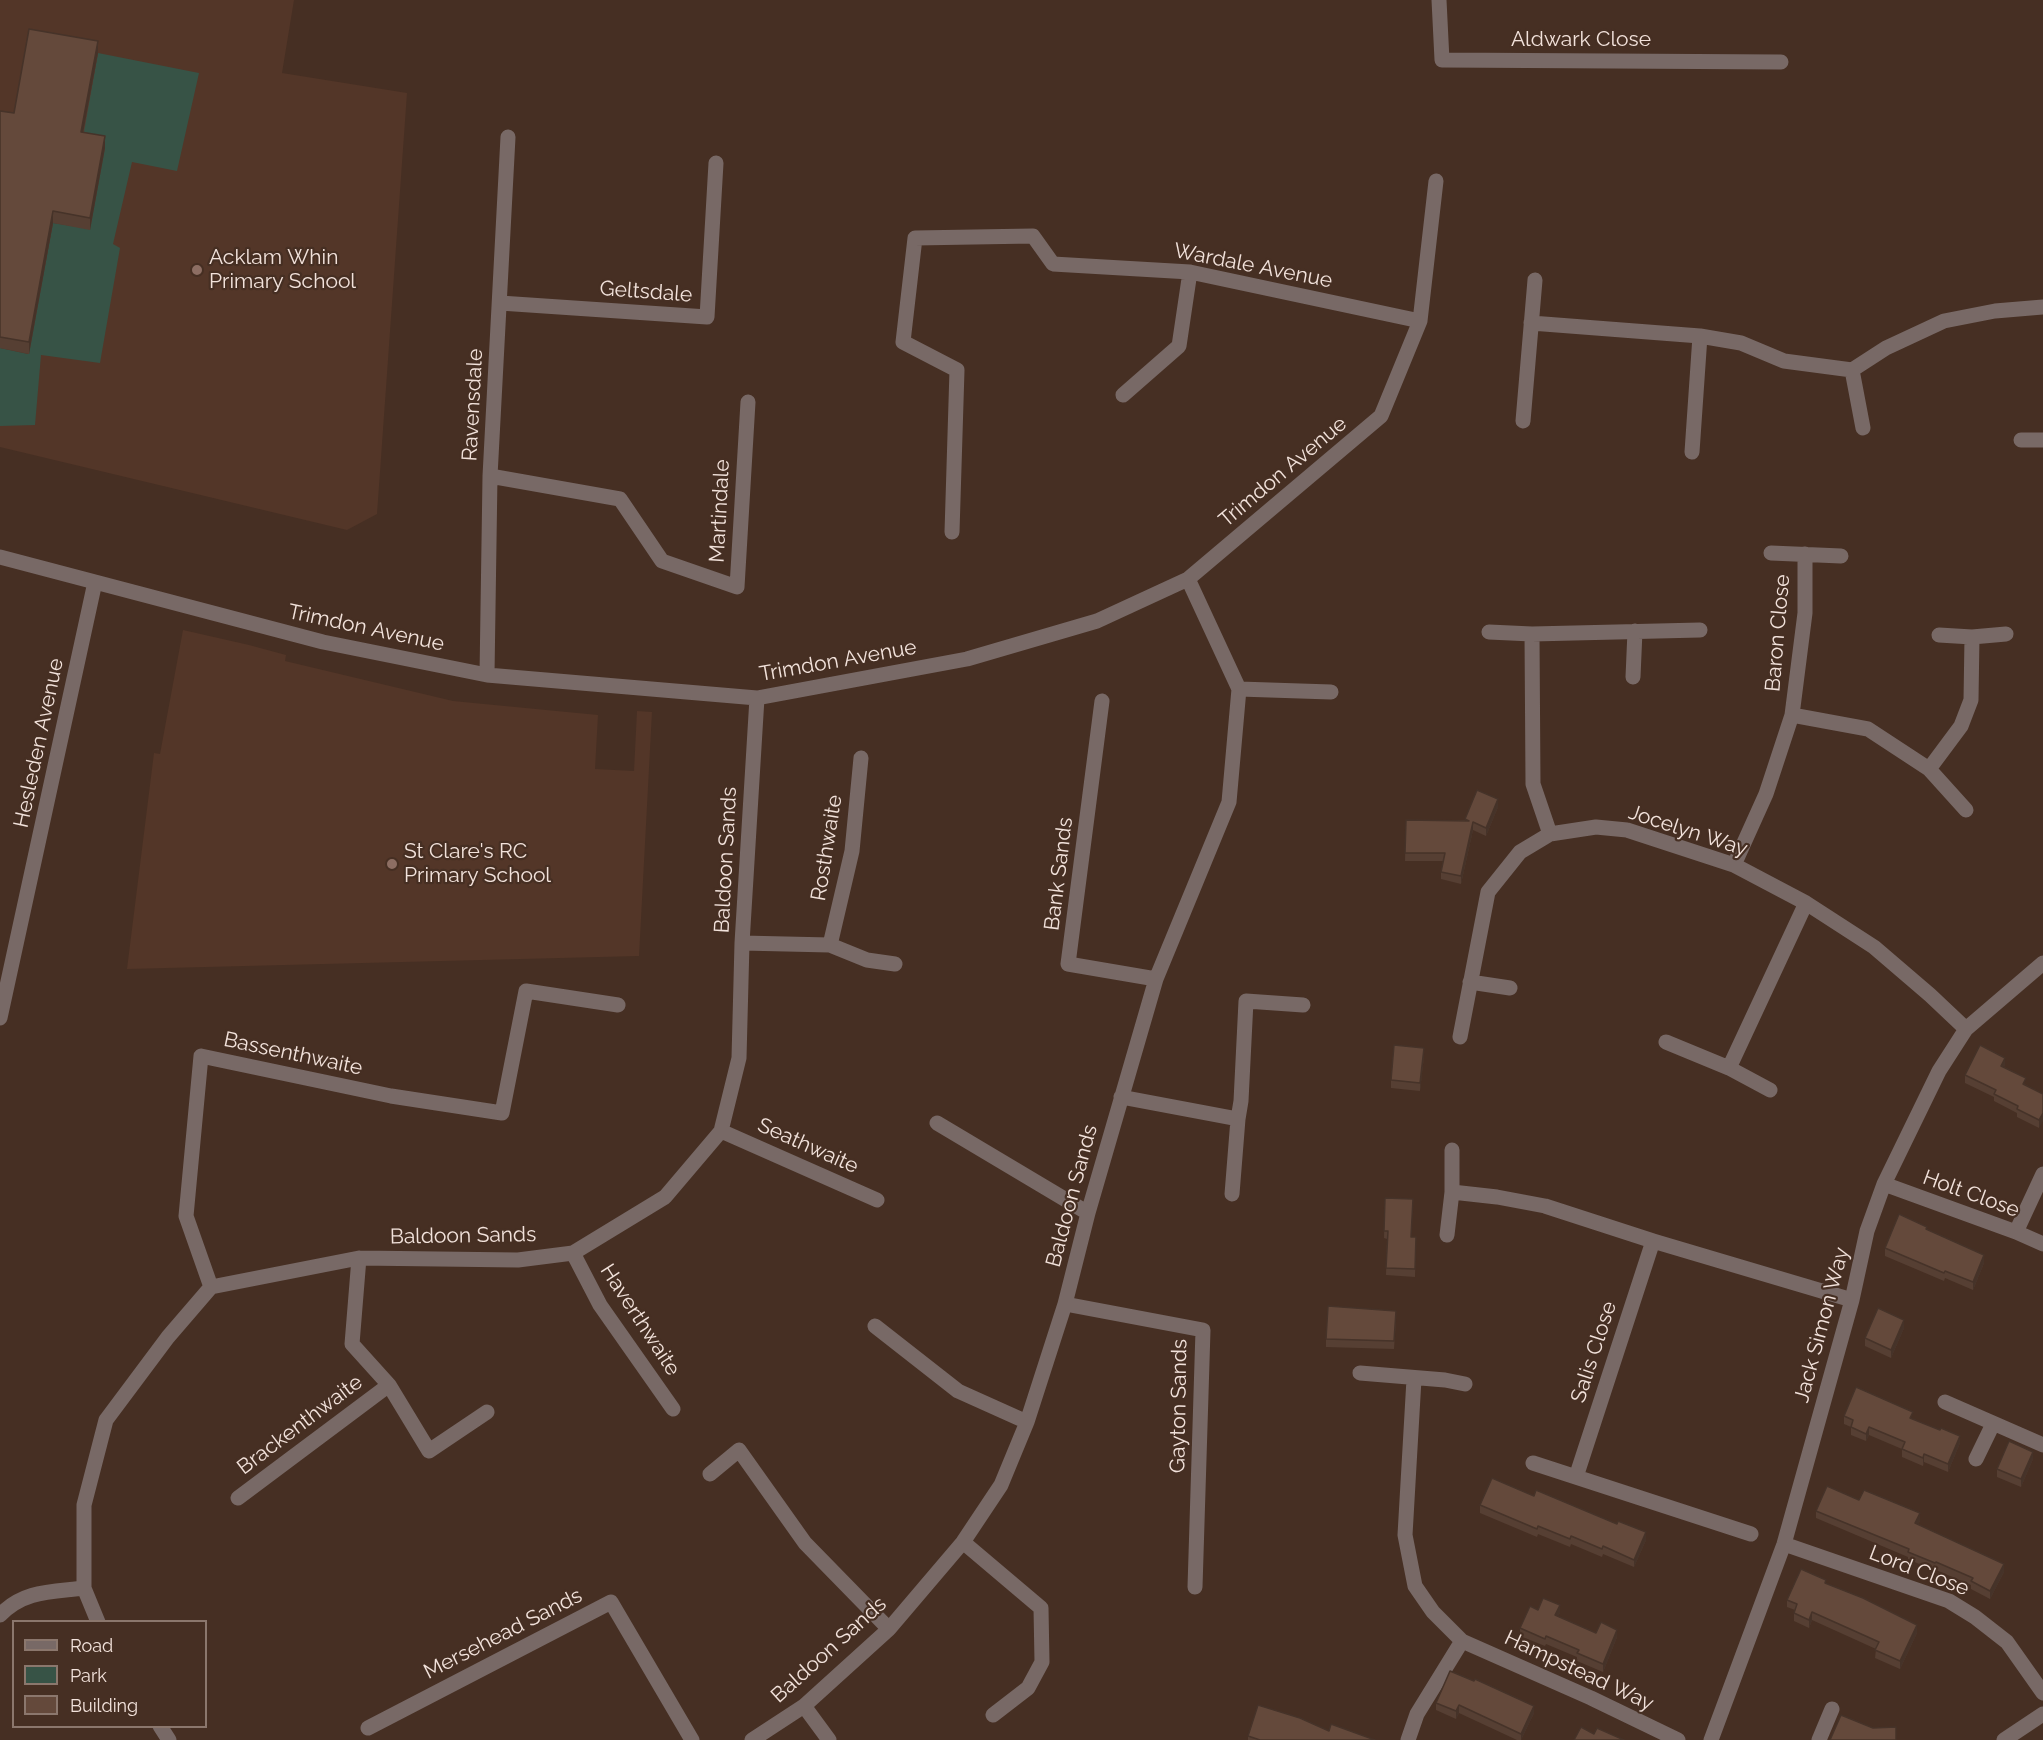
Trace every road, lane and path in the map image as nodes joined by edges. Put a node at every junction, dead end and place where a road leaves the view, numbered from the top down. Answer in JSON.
{"nodes":[{"id":1,"x":1439,"y":0,"type":"edge"},
{"id":2,"x":1781,"y":62,"type":"dead end"},
{"id":3,"x":508,"y":137,"type":"dead end"},
{"id":4,"x":716,"y":163,"type":"dead end"},
{"id":5,"x":1436,"y":181,"type":"dead end"},
{"id":6,"x":1190,"y":272,"type":"junction"},
{"id":7,"x":1535,"y":280,"type":"dead end"},
{"id":8,"x":500,"y":303,"type":"junction"},
{"id":9,"x":2043,"y":307,"type":"edge"},
{"id":10,"x":1420,"y":321,"type":"junction"},
{"id":11,"x":1531,"y":323,"type":"junction"},
{"id":12,"x":1700,"y":336,"type":"junction"},
{"id":13,"x":1852,"y":370,"type":"junction"},
{"id":14,"x":1123,"y":395,"type":"dead end"},
{"id":15,"x":748,"y":402,"type":"dead end"},
{"id":16,"x":1523,"y":421,"type":"dead end"},
{"id":17,"x":1863,"y":428,"type":"dead end"},
{"id":18,"x":2043,"y":440,"type":"edge"},
{"id":19,"x":2021,"y":441,"type":"dead end"},
{"id":20,"x":1692,"y":452,"type":"dead end"},
{"id":21,"x":490,"y":476,"type":"junction"},
{"id":22,"x":952,"y":532,"type":"dead end"},
{"id":23,"x":1771,"y":553,"type":"dead end"},
{"id":24,"x":1805,"y":554,"type":"junction"},
{"id":25,"x":1841,"y":556,"type":"dead end"},
{"id":26,"x":0,"y":557,"type":"edge"},
{"id":27,"x":1188,"y":579,"type":"junction"},
{"id":28,"x":95,"y":582,"type":"junction"},
{"id":29,"x":1700,"y":630,"type":"dead end"},
{"id":30,"x":1635,"y":631,"type":"junction"},
{"id":31,"x":1489,"y":632,"type":"dead end"},
{"id":32,"x":1532,"y":634,"type":"junction"},
{"id":33,"x":2006,"y":634,"type":"dead end"},
{"id":34,"x":1939,"y":635,"type":"dead end"},
{"id":35,"x":1972,"y":637,"type":"junction"},
{"id":36,"x":487,"y":675,"type":"junction"},
{"id":37,"x":1633,"y":677,"type":"dead end"},
{"id":38,"x":1239,"y":689,"type":"junction"},
{"id":39,"x":1331,"y":692,"type":"dead end"},
{"id":40,"x":757,"y":698,"type":"junction"},
{"id":41,"x":1102,"y":701,"type":"dead end"},
{"id":42,"x":1792,"y":715,"type":"junction"},
{"id":43,"x":861,"y":758,"type":"dead end"},
{"id":44,"x":1929,"y":769,"type":"junction"},
{"id":45,"x":1966,"y":810,"type":"dead end"},
{"id":46,"x":1550,"y":834,"type":"junction"},
{"id":47,"x":1734,"y":865,"type":"junction"},
{"id":48,"x":1806,"y":903,"type":"junction"},
{"id":49,"x":742,"y":943,"type":"junction"},
{"id":50,"x":830,"y":945,"type":"junction"},
{"id":51,"x":2043,"y":963,"type":"edge"},
{"id":52,"x":895,"y":964,"type":"dead end"},
{"id":53,"x":1156,"y":979,"type":"junction"},
{"id":54,"x":1470,"y":982,"type":"junction"},
{"id":55,"x":1510,"y":988,"type":"dead end"},
{"id":56,"x":618,"y":1005,"type":"dead end"},
{"id":57,"x":1303,"y":1005,"type":"dead end"},
{"id":58,"x":0,"y":1018,"type":"edge"},
{"id":59,"x":1966,"y":1029,"type":"junction"},
{"id":60,"x":1460,"y":1037,"type":"dead end"},
{"id":61,"x":1666,"y":1042,"type":"dead end"},
{"id":62,"x":1728,"y":1068,"type":"junction"},
{"id":63,"x":1770,"y":1090,"type":"dead end"},
{"id":64,"x":1121,"y":1097,"type":"junction"},
{"id":65,"x":1238,"y":1119,"type":"junction"},
{"id":66,"x":937,"y":1123,"type":"dead end"},
{"id":67,"x":721,"y":1131,"type":"junction"},
{"id":68,"x":1452,"y":1150,"type":"dead end"},
{"id":69,"x":2043,"y":1174,"type":"edge"},
{"id":70,"x":1884,"y":1184,"type":"junction"},
{"id":71,"x":1452,"y":1192,"type":"junction"},
{"id":72,"x":1232,"y":1194,"type":"dead end"},
{"id":73,"x":877,"y":1200,"type":"dead end"},
{"id":74,"x":1088,"y":1213,"type":"junction"},
{"id":75,"x":2016,"y":1232,"type":"junction"},
{"id":76,"x":1447,"y":1235,"type":"dead end"},
{"id":77,"x":1653,"y":1241,"type":"junction"},
{"id":78,"x":2043,"y":1244,"type":"edge"},
{"id":79,"x":573,"y":1253,"type":"junction"},
{"id":80,"x":359,"y":1258,"type":"junction"},
{"id":81,"x":212,"y":1287,"type":"junction"},
{"id":82,"x":1852,"y":1300,"type":"junction"},
{"id":83,"x":1065,"y":1304,"type":"junction"},
{"id":84,"x":875,"y":1326,"type":"dead end"},
{"id":85,"x":1360,"y":1373,"type":"dead end"},
{"id":86,"x":1414,"y":1379,"type":"junction"},
{"id":87,"x":1464,"y":1384,"type":"dead end"},
{"id":88,"x":389,"y":1385,"type":"junction"},
{"id":89,"x":1945,"y":1402,"type":"dead end"},
{"id":90,"x":673,"y":1409,"type":"dead end"},
{"id":91,"x":487,"y":1412,"type":"dead end"},
{"id":92,"x":1027,"y":1422,"type":"junction"},
{"id":93,"x":1993,"y":1424,"type":"junction"},
{"id":94,"x":2043,"y":1445,"type":"edge"},
{"id":95,"x":1976,"y":1459,"type":"dead end"},
{"id":96,"x":1533,"y":1463,"type":"dead end"},
{"id":97,"x":710,"y":1474,"type":"dead end"},
{"id":98,"x":1576,"y":1477,"type":"junction"},
{"id":99,"x":238,"y":1498,"type":"dead end"},
{"id":100,"x":1751,"y":1534,"type":"dead end"},
{"id":101,"x":963,"y":1542,"type":"junction"},
{"id":102,"x":1784,"y":1544,"type":"junction"},
{"id":103,"x":1195,"y":1587,"type":"dead end"},
{"id":104,"x":84,"y":1588,"type":"junction"},
{"id":105,"x":0,"y":1615,"type":"edge"},
{"id":106,"x":97,"y":1620,"type":"edge"},
{"id":107,"x":889,"y":1629,"type":"junction"},
{"id":108,"x":1462,"y":1641,"type":"junction"},
{"id":109,"x":2043,"y":1693,"type":"edge"},
{"id":110,"x":804,"y":1706,"type":"junction"},
{"id":111,"x":1832,"y":1709,"type":"dead end"},
{"id":112,"x":2043,"y":1714,"type":"edge"},
{"id":113,"x":993,"y":1715,"type":"dead end"},
{"id":114,"x":368,"y":1728,"type":"dead end"},
{"id":115,"x":692,"y":1740,"type":"edge"},
{"id":116,"x":752,"y":1740,"type":"edge"},
{"id":117,"x":830,"y":1740,"type":"edge"},
{"id":118,"x":1408,"y":1740,"type":"edge"},
{"id":119,"x":1678,"y":1740,"type":"edge"},
{"id":120,"x":1711,"y":1740,"type":"edge"},
{"id":121,"x":1818,"y":1740,"type":"edge"},
{"id":122,"x":2004,"y":1740,"type":"edge"}],
"edges":[{"from":1,"to":2,"type":"street","name":"Aldwark Close"},
{"from":3,"to":8,"type":"street","name":"Ravensdale"},
{"from":4,"to":8,"type":"street","name":"Geltsdale"},
{"from":5,"to":10,"type":"street","name":"Trimdon Avenue"},
{"from":6,"to":10,"type":"street","name":"Wardale Avenue"},
{"from":6,"to":14,"type":"street"},
{"from":6,"to":22,"type":"street","name":"Wardale Avenue"},
{"from":7,"to":11,"type":"street"},
{"from":8,"to":21,"type":"street","name":"Ravensdale"},
{"from":9,"to":13,"type":"street"},
{"from":10,"to":27,"type":"street","name":"Trimdon Avenue"},
{"from":11,"to":12,"type":"street"},
{"from":11,"to":16,"type":"street"},
{"from":12,"to":13,"type":"street"},
{"from":12,"to":20,"type":"street"},
{"from":13,"to":17,"type":"street"},
{"from":15,"to":21,"type":"street","name":"Martindale"},
{"from":18,"to":19,"type":"street"},
{"from":21,"to":36,"type":"street","name":"Ravensdale"},
{"from":23,"to":24,"type":"street","name":"Baron Close"},
{"from":24,"to":25,"type":"street","name":"Baron Close"},
{"from":24,"to":42,"type":"street","name":"Baron Close"},
{"from":26,"to":28,"type":"street","name":"Trimdon Avenue"},
{"from":27,"to":38,"type":"street","name":"Baldoon Sands"},
{"from":27,"to":40,"type":"street","name":"Trimdon Avenue"},
{"from":28,"to":36,"type":"street","name":"Trimdon Avenue"},
{"from":28,"to":58,"type":"street","name":"Hesleden Avenue"},
{"from":29,"to":30,"type":"street"},
{"from":30,"to":32,"type":"street"},
{"from":30,"to":37,"type":"street"},
{"from":31,"to":32,"type":"street"},
{"from":32,"to":46,"type":"street"},
{"from":33,"to":35,"type":"street"},
{"from":34,"to":35,"type":"street"},
{"from":35,"to":44,"type":"street"},
{"from":36,"to":40,"type":"street","name":"Trimdon Avenue"},
{"from":38,"to":39,"type":"street"},
{"from":38,"to":53,"type":"street","name":"Baldoon Sands"},
{"from":40,"to":49,"type":"street","name":"Baldoon Sands"},
{"from":41,"to":53,"type":"street","name":"Bank Sands"},
{"from":42,"to":44,"type":"street","name":"Baron Close"},
{"from":42,"to":47,"type":"street","name":"Baron Close"},
{"from":43,"to":50,"type":"street","name":"Rosthwaite"},
{"from":44,"to":45,"type":"street","name":"Baron Close"},
{"from":46,"to":47,"type":"street","name":"Jocelyn Way"},
{"from":46,"to":54,"type":"street","name":"Jocelyn Way"},
{"from":47,"to":48,"type":"street","name":"Jocelyn Way"},
{"from":48,"to":59,"type":"street","name":"Jocelyn Way"},
{"from":48,"to":62,"type":"street"},
{"from":49,"to":50,"type":"street"},
{"from":49,"to":67,"type":"street","name":"Baldoon Sands"},
{"from":50,"to":52,"type":"street"},
{"from":51,"to":59,"type":"street","name":"Jack Simon Way"},
{"from":53,"to":64,"type":"street","name":"Baldoon Sands"},
{"from":54,"to":55,"type":"street"},
{"from":54,"to":60,"type":"street","name":"Jocelyn Way"},
{"from":56,"to":81,"type":"street","name":"Bassenthwaite"},
{"from":57,"to":65,"type":"street"},
{"from":59,"to":70,"type":"street","name":"Jack Simon Way"},
{"from":61,"to":62,"type":"street"},
{"from":62,"to":63,"type":"street"},
{"from":64,"to":65,"type":"street"},
{"from":64,"to":74,"type":"street","name":"Baldoon Sands"},
{"from":65,"to":72,"type":"street"},
{"from":66,"to":74,"type":"street"},
{"from":67,"to":73,"type":"street","name":"Seathwaite"},
{"from":67,"to":79,"type":"street","name":"Baldoon Sands"},
{"from":68,"to":71,"type":"street"},
{"from":69,"to":75,"type":"street"},
{"from":70,"to":75,"type":"street","name":"Holt Close"},
{"from":70,"to":82,"type":"street","name":"Jack Simon Way"},
{"from":71,"to":76,"type":"street"},
{"from":71,"to":77,"type":"street"},
{"from":74,"to":83,"type":"street","name":"Baldoon Sands"},
{"from":75,"to":78,"type":"street","name":"Holt Close"},
{"from":77,"to":82,"type":"street"},
{"from":77,"to":98,"type":"street","name":"Salis Close"},
{"from":79,"to":80,"type":"street","name":"Baldoon Sands"},
{"from":79,"to":90,"type":"street","name":"Haverthwaite"},
{"from":80,"to":81,"type":"street","name":"Baldoon Sands"},
{"from":80,"to":88,"type":"street","name":"Brackenthwaite"},
{"from":81,"to":104,"type":"street"},
{"from":82,"to":102,"type":"street","name":"Jack Simon Way"},
{"from":83,"to":92,"type":"street","name":"Baldoon Sands"},
{"from":83,"to":103,"type":"street","name":"Gayton Sands"},
{"from":84,"to":92,"type":"street"},
{"from":85,"to":86,"type":"street"},
{"from":86,"to":87,"type":"street"},
{"from":86,"to":108,"type":"street","name":"Hampstead Way"},
{"from":88,"to":91,"type":"street"},
{"from":88,"to":99,"type":"street","name":"Brackenthwaite"},
{"from":89,"to":93,"type":"street"},
{"from":92,"to":101,"type":"street","name":"Baldoon Sands"},
{"from":93,"to":94,"type":"street"},
{"from":93,"to":95,"type":"street"},
{"from":96,"to":98,"type":"street"},
{"from":97,"to":107,"type":"street"},
{"from":98,"to":100,"type":"street"},
{"from":101,"to":107,"type":"street","name":"Baldoon Sands"},
{"from":101,"to":113,"type":"street"},
{"from":102,"to":109,"type":"street","name":"Lord Close"},
{"from":102,"to":120,"type":"street","name":"Jack Simon Way"},
{"from":104,"to":105,"type":"street"},
{"from":104,"to":106,"type":"street"},
{"from":107,"to":110,"type":"street","name":"Baldoon Sands"},
{"from":108,"to":118,"type":"street"},
{"from":108,"to":119,"type":"street","name":"Hampstead Way"},
{"from":110,"to":116,"type":"street","name":"Baldoon Sands"},
{"from":110,"to":117,"type":"street"},
{"from":111,"to":121,"type":"street"},
{"from":112,"to":122,"type":"street"},
{"from":114,"to":115,"type":"street","name":"Mersehead Sands"}]}
